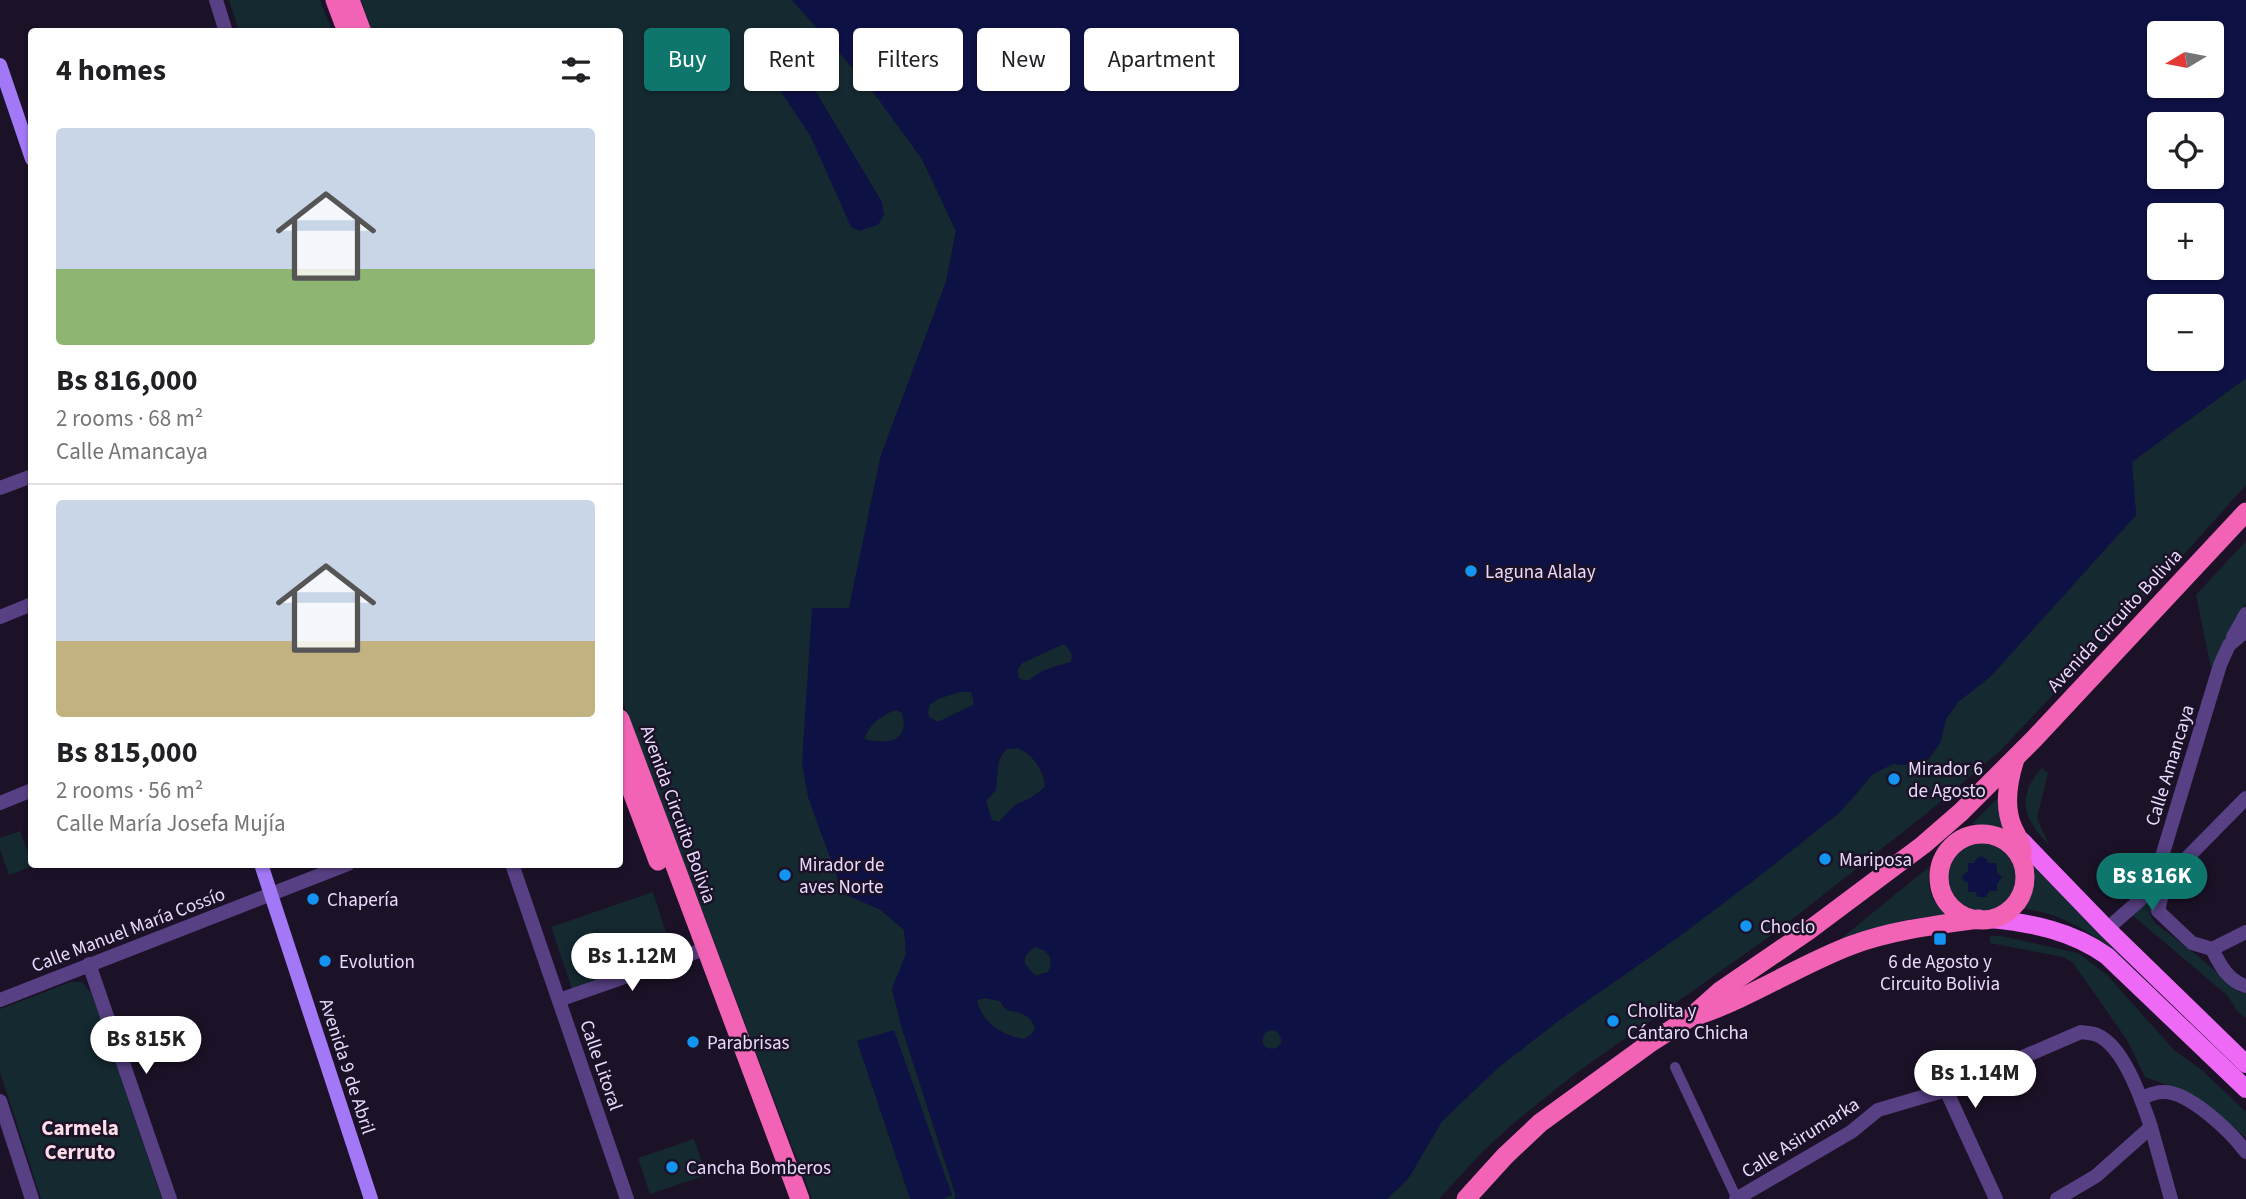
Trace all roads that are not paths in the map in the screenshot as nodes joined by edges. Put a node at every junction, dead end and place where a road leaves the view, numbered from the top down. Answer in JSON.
{"nodes":[{"id":1,"x":216,"y":0,"type":"edge"},
{"id":2,"x":335,"y":0,"type":"edge"},
{"id":3,"x":350,"y":0,"type":"edge"},
{"id":4,"x":225,"y":28,"type":"edge"},
{"id":5,"x":346,"y":28,"type":"edge"},
{"id":6,"x":360,"y":28,"type":"edge"},
{"id":7,"x":0,"y":65,"type":"edge"},
{"id":8,"x":28,"y":135,"type":"edge"},
{"id":9,"x":28,"y":478,"type":"edge"},
{"id":10,"x":0,"y":488,"type":"edge"},
{"id":11,"x":2246,"y":512,"type":"edge"},
{"id":12,"x":28,"y":606,"type":"edge"},
{"id":13,"x":2246,"y":614,"type":"edge"},
{"id":14,"x":0,"y":617,"type":"edge"},
{"id":15,"x":2246,"y":631,"type":"edge"},
{"id":16,"x":2229,"y":645,"type":"junction"},
{"id":17,"x":624,"y":743,"type":"edge"},
{"id":18,"x":2015,"y":758,"type":"junction"},
{"id":19,"x":623,"y":767,"type":"edge"},
{"id":20,"x":28,"y":792,"type":"edge"},
{"id":21,"x":2246,"y":798,"type":"edge"},
{"id":22,"x":0,"y":803,"type":"edge"},
{"id":23,"x":1961,"y":812,"type":"junction"},
{"id":24,"x":1972,"y":835,"type":"junction"},
{"id":25,"x":1947,"y":837,"type":"junction"},
{"id":26,"x":1923,"y":845,"type":"junction"},
{"id":27,"x":2022,"y":851,"type":"junction"},
{"id":28,"x":1942,"y":863,"type":"junction"},
{"id":29,"x":262,"y":868,"type":"edge"},
{"id":30,"x":338,"y":868,"type":"edge"},
{"id":31,"x":513,"y":868,"type":"edge"},
{"id":32,"x":2174,"y":870,"type":"junction"},
{"id":33,"x":270,"y":894,"type":"junction"},
{"id":34,"x":1985,"y":919,"type":"junction"},
{"id":35,"x":2107,"y":929,"type":"junction"},
{"id":36,"x":2246,"y":932,"type":"edge"},
{"id":37,"x":2212,"y":949,"type":"junction"},
{"id":38,"x":699,"y":952,"type":"junction"},
{"id":39,"x":89,"y":964,"type":"junction"},
{"id":40,"x":2246,"y":986,"type":"edge"},
{"id":41,"x":0,"y":1000,"type":"edge"},
{"id":42,"x":559,"y":1000,"type":"junction"},
{"id":43,"x":1691,"y":1017,"type":"junction"},
{"id":44,"x":2246,"y":1064,"type":"edge"},
{"id":45,"x":1675,"y":1067,"type":"dead end"},
{"id":46,"x":2246,"y":1089,"type":"edge"},
{"id":47,"x":1946,"y":1090,"type":"junction"},
{"id":48,"x":2141,"y":1098,"type":"junction"},
{"id":49,"x":0,"y":1101,"type":"edge"},
{"id":50,"x":2151,"y":1127,"type":"junction"},
{"id":51,"x":2246,"y":1152,"type":"edge"},
{"id":52,"x":28,"y":1198,"type":"edge"},
{"id":53,"x":170,"y":1199,"type":"edge"},
{"id":54,"x":371,"y":1199,"type":"edge"},
{"id":55,"x":627,"y":1199,"type":"edge"},
{"id":56,"x":786,"y":1199,"type":"edge"},
{"id":57,"x":800,"y":1199,"type":"edge"},
{"id":58,"x":1465,"y":1199,"type":"edge"},
{"id":59,"x":1737,"y":1199,"type":"edge"},
{"id":60,"x":1996,"y":1199,"type":"edge"},
{"id":61,"x":2057,"y":1199,"type":"edge"},
{"id":62,"x":2171,"y":1199,"type":"edge"}],
"edges":[{"from":1,"to":4,"type":"street"},
{"from":2,"to":5,"type":"highway"},
{"from":3,"to":6,"type":"highway"},
{"from":7,"to":8,"type":"main road"},
{"from":9,"to":10,"type":"street"},
{"from":11,"to":18,"type":"highway","name":"Avenida Circuito Bolivia"},
{"from":12,"to":14,"type":"street"},
{"from":13,"to":16,"type":"street"},
{"from":15,"to":16,"type":"street","name":"Calle Amancaya"},
{"from":16,"to":32,"type":"street","name":"Calle Amancaya"},
{"from":17,"to":38,"type":"highway","name":"Avenida Circuito Bolivia"},
{"from":18,"to":23,"type":"highway","name":"Avenida Circuito Bolivia"},
{"from":18,"to":27,"type":"highway"},
{"from":19,"to":38,"type":"highway","name":"Avenida Circuito Bolivia"},
{"from":20,"to":22,"type":"street"},
{"from":21,"to":32,"type":"street"},
{"from":23,"to":25,"type":"highway"},
{"from":23,"to":26,"type":"highway","name":"Avenida Circuito Bolivia"},
{"from":24,"to":25,"type":"highway"},
{"from":24,"to":27,"type":"highway"},
{"from":24,"to":28,"type":"highway"},
{"from":25,"to":26,"type":"highway"},
{"from":25,"to":28,"type":"highway"},
{"from":26,"to":43,"type":"highway","name":"Avenida Circuito Bolivia"},
{"from":27,"to":34,"type":"highway"},
{"from":27,"to":35,"type":"main road"},
{"from":28,"to":34,"type":"highway"},
{"from":29,"to":33,"type":"main road","name":"Avenida 9 de Abril"},
{"from":30,"to":33,"type":"street","name":"Calle Manuel María Cossío"},
{"from":31,"to":42,"type":"street","name":"Calle Litoral"},
{"from":32,"to":35,"type":"street"},
{"from":32,"to":37,"type":"street"},
{"from":33,"to":39,"type":"street","name":"Calle Manuel María Cossío"},
{"from":33,"to":54,"type":"main road","name":"Avenida 9 de Abril"},
{"from":34,"to":43,"type":"highway","name":"Avenida Circuito Bolivia"},
{"from":34,"to":46,"type":"main road"},
{"from":35,"to":44,"type":"main road"},
{"from":36,"to":37,"type":"street"},
{"from":37,"to":40,"type":"street"},
{"from":38,"to":42,"type":"street"},
{"from":38,"to":56,"type":"highway","name":"Avenida Circuito Bolivia"},
{"from":38,"to":57,"type":"highway","name":"Avenida Circuito Bolivia"},
{"from":39,"to":41,"type":"street","name":"Calle Manuel María Cossío"},
{"from":39,"to":53,"type":"street"},
{"from":42,"to":55,"type":"street","name":"Calle Litoral"},
{"from":43,"to":58,"type":"highway","name":"Avenida Circuito Bolivia"},
{"from":45,"to":59,"type":"street"},
{"from":47,"to":48,"type":"street","name":"Calle Asirumarka"},
{"from":47,"to":59,"type":"street","name":"Calle Asirumarka"},
{"from":47,"to":60,"type":"street"},
{"from":48,"to":50,"type":"street"},
{"from":48,"to":51,"type":"street"},
{"from":49,"to":52,"type":"street"},
{"from":50,"to":61,"type":"street"},
{"from":50,"to":62,"type":"street"}]}
